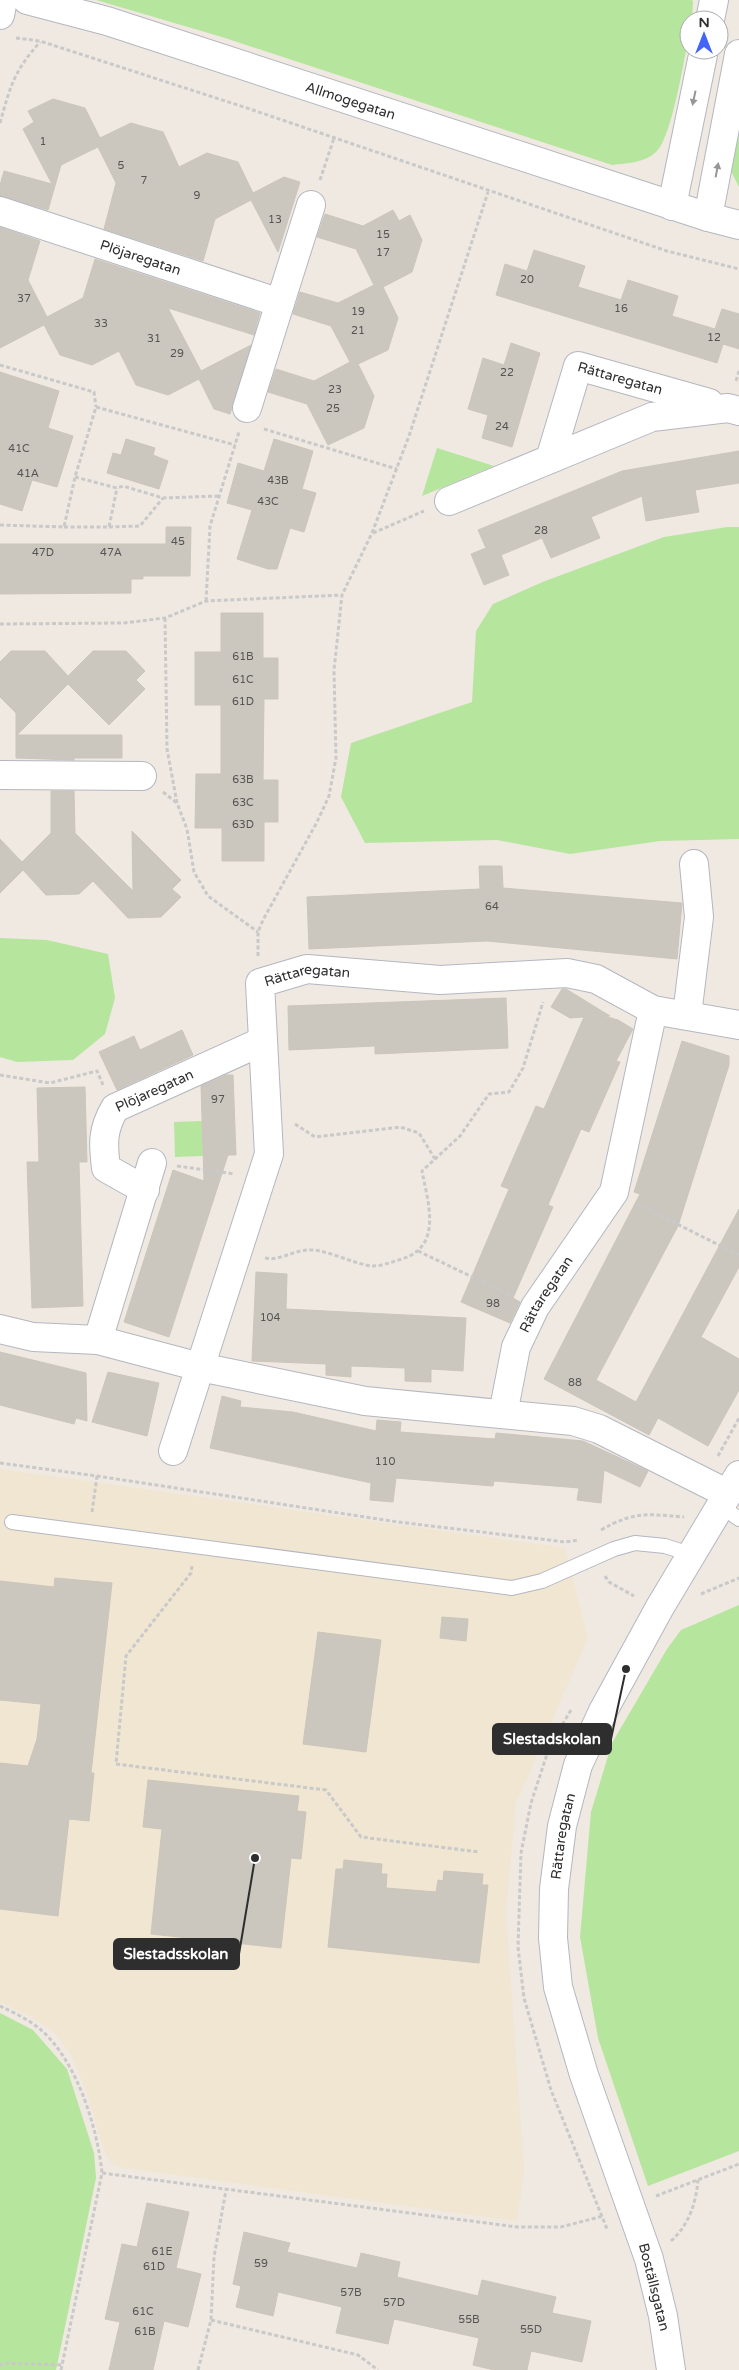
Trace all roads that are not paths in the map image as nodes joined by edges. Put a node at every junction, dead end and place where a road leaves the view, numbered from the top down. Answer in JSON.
{"nodes":[{"id":1,"x":3,"y":0,"type":"edge"},
{"id":2,"x":27,"y":0,"type":"edge"},
{"id":3,"x":4,"y":26,"type":"edge"},
{"id":4,"x":739,"y":54,"type":"edge"},
{"id":5,"x":702,"y":60,"type":"edge"},
{"id":6,"x":311,"y":205,"type":"road end"},
{"id":7,"x":672,"y":206,"type":"junction"},
{"id":8,"x":0,"y":211,"type":"edge"},
{"id":9,"x":708,"y":218,"type":"junction"},
{"id":10,"x":739,"y":225,"type":"edge"},
{"id":11,"x":280,"y":303,"type":"junction"},
{"id":12,"x":734,"y":409,"type":"edge"},
{"id":13,"x":254,"y":418,"type":"road end"},
{"id":14,"x":550,"y":459,"type":"junction"},
{"id":15,"x":449,"y":501,"type":"road end"},
{"id":16,"x":0,"y":775,"type":"edge"},
{"id":17,"x":142,"y":776,"type":"dead end"},
{"id":18,"x":694,"y":864,"type":"dead end"},
{"id":19,"x":653,"y":1010,"type":"junction"},
{"id":20,"x":687,"y":1015,"type":"junction"},
{"id":21,"x":739,"y":1025,"type":"edge"},
{"id":22,"x":263,"y":1041,"type":"junction"},
{"id":23,"x":152,"y":1163,"type":"road end"},
{"id":24,"x":145,"y":1190,"type":"junction"},
{"id":25,"x":0,"y":1329,"type":"edge"},
{"id":26,"x":98,"y":1340,"type":"junction"},
{"id":27,"x":200,"y":1368,"type":"junction"},
{"id":28,"x":503,"y":1414,"type":"junction"},
{"id":29,"x":173,"y":1451,"type":"dead end"},
{"id":30,"x":732,"y":1498,"type":"edge"},
{"id":31,"x":12,"y":1522,"type":"dead end"},
{"id":32,"x":690,"y":1554,"type":"junction"},
{"id":33,"x":631,"y":2206,"type":"joint"},
{"id":34,"x":671,"y":2370,"type":"edge"}],
"edges":[{"from":1,"to":3,"type":"street"},
{"from":2,"to":7,"type":"street","name":"Allmogegatan"},
{"from":9,"to":4,"type":"street","one_way":true},
{"from":5,"to":7,"type":"street","one_way":true},
{"from":6,"to":11,"type":"street"},
{"from":7,"to":9,"type":"street","name":"Allmogegatan"},
{"from":8,"to":11,"type":"street","name":"Plöjaregatan"},
{"from":9,"to":10,"type":"street","name":"Allmogegatan"},
{"from":11,"to":13,"type":"street"},
{"from":12,"to":14,"type":"street","name":"Rättaregatan"},
{"from":12,"to":14,"type":"street","name":"Rättaregatan"},
{"from":14,"to":15,"type":"street","name":"Rättaregatan"},
{"from":16,"to":17,"type":"street"},
{"from":18,"to":20,"type":"street"},
{"from":19,"to":20,"type":"street","name":"Rättaregatan"},
{"from":19,"to":22,"type":"street","name":"Rättaregatan"},
{"from":19,"to":28,"type":"street","name":"Rättaregatan"},
{"from":20,"to":21,"type":"street","name":"Rättaregatan"},
{"from":22,"to":24,"type":"street","name":"Plöjaregatan"},
{"from":22,"to":27,"type":"street","name":"Rättaregatan"},
{"from":23,"to":24,"type":"street"},
{"from":24,"to":26,"type":"street"},
{"from":25,"to":26,"type":"street"},
{"from":26,"to":27,"type":"street"},
{"from":27,"to":28,"type":"street","name":"Rättaregatan"},
{"from":27,"to":29,"type":"street","name":"Rättaregatan"},
{"from":28,"to":30,"type":"street","name":"Rättaregatan"},
{"from":30,"to":32,"type":"street","name":"Rättaregatan"},
{"from":31,"to":32,"type":"lane"},
{"from":32,"to":33,"type":"street","name":"Rättaregatan"},
{"from":33,"to":34,"type":"street","name":"Boställsgatan"}]}
